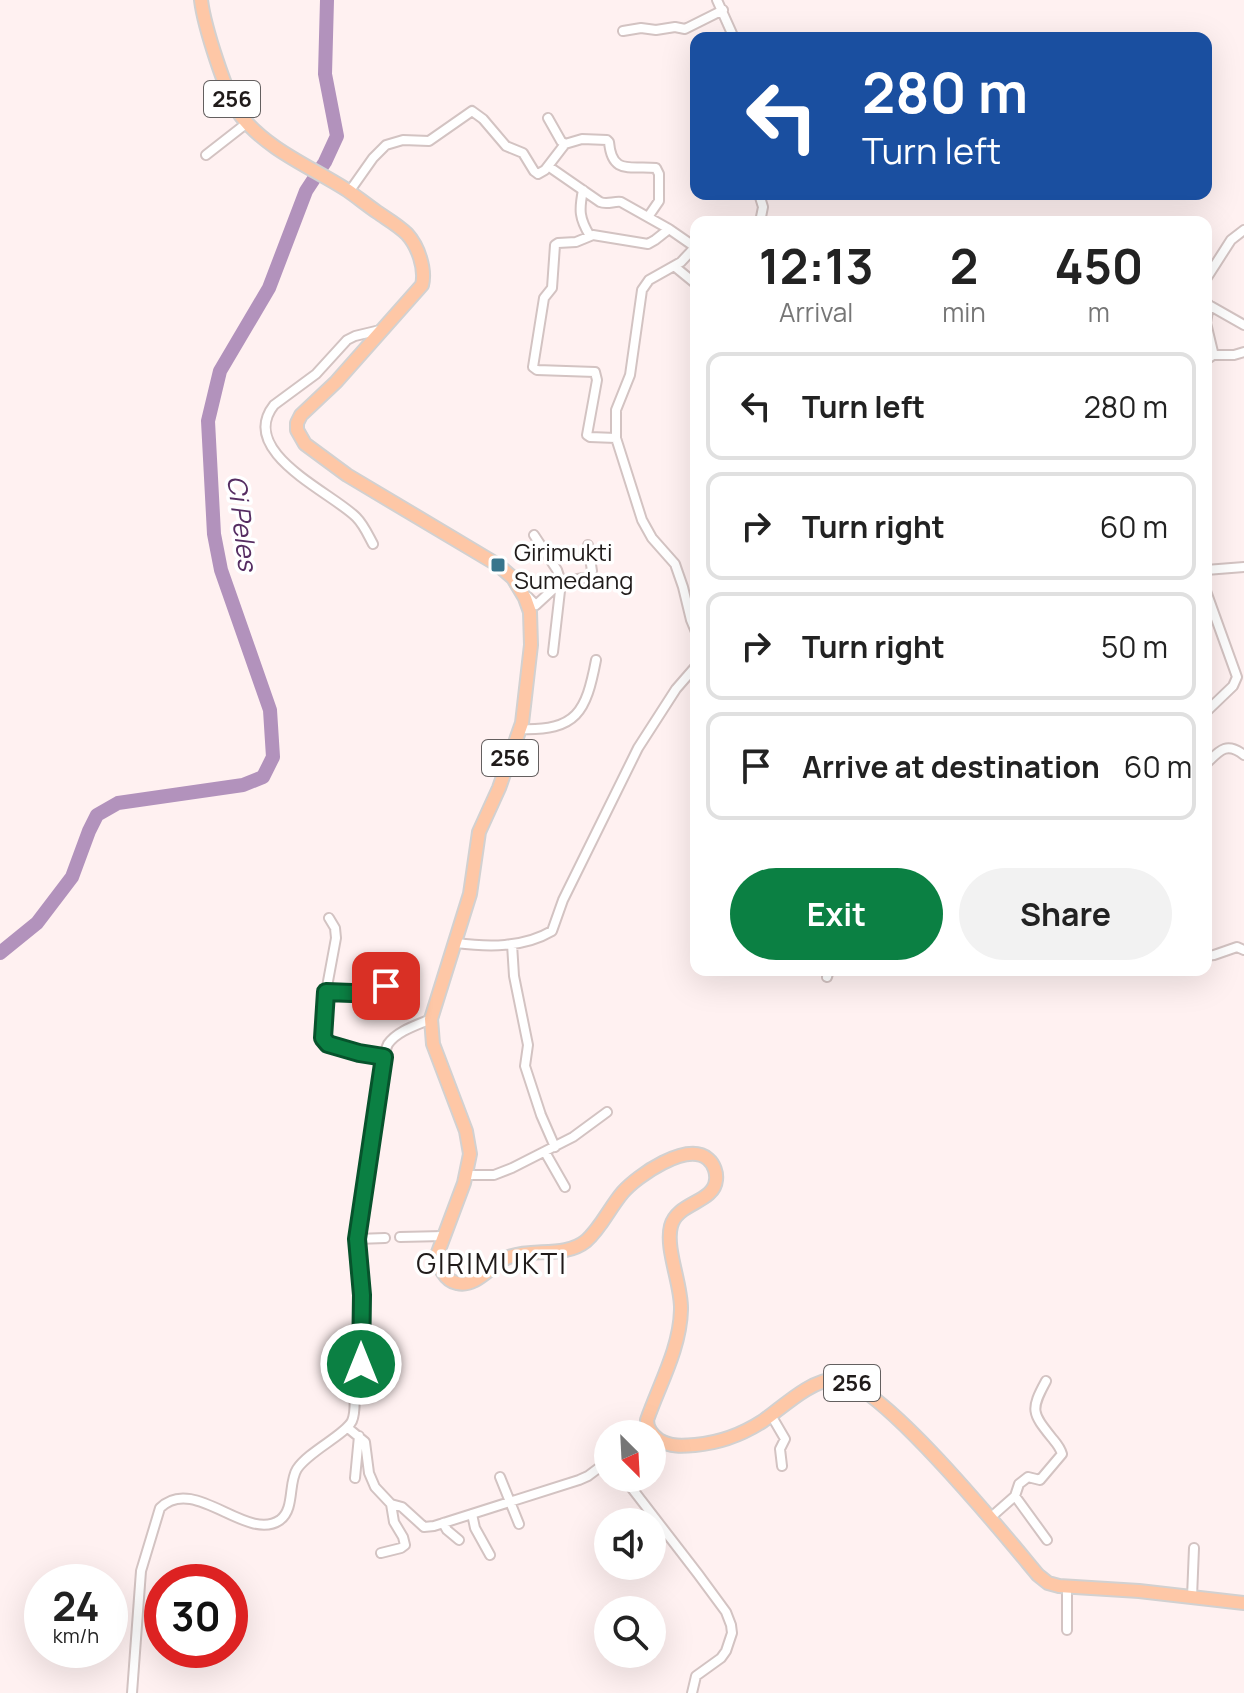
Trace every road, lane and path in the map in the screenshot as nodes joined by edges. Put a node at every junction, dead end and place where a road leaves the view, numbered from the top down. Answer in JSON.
{"nodes":[{"id":1,"x":201,"y":0,"type":"edge"},
{"id":2,"x":717,"y":0,"type":"edge"},
{"id":3,"x":723,"y":10,"type":"junction"},
{"id":4,"x":623,"y":31,"type":"dead end"},
{"id":5,"x":732,"y":32,"type":"edge"},
{"id":6,"x":548,"y":118,"type":"dead end"},
{"id":7,"x":247,"y":123,"type":"junction"},
{"id":8,"x":565,"y":144,"type":"junction"},
{"id":9,"x":206,"y":155,"type":"dead end"},
{"id":10,"x":548,"y":166,"type":"junction"},
{"id":11,"x":583,"y":190,"type":"junction"},
{"id":12,"x":349,"y":192,"type":"junction"},
{"id":13,"x":648,"y":217,"type":"junction"},
{"id":14,"x":669,"y":229,"type":"junction"},
{"id":15,"x":1244,"y":230,"type":"edge"},
{"id":16,"x":590,"y":236,"type":"junction"},
{"id":17,"x":690,"y":244,"type":"edge"},
{"id":18,"x":690,"y":252,"type":"edge"},
{"id":19,"x":674,"y":266,"type":"junction"},
{"id":20,"x":1212,"y":270,"type":"edge"},
{"id":21,"x":690,"y":279,"type":"edge"},
{"id":22,"x":1212,"y":307,"type":"edge"},
{"id":23,"x":1244,"y":325,"type":"edge"},
{"id":24,"x":381,"y":330,"type":"junction"},
{"id":25,"x":1244,"y":352,"type":"edge"},
{"id":26,"x":1212,"y":357,"type":"edge"},
{"id":27,"x":616,"y":438,"type":"junction"},
{"id":28,"x":534,"y":535,"type":"dead end"},
{"id":29,"x":373,"y":544,"type":"dead end"},
{"id":30,"x":588,"y":545,"type":"dead end"},
{"id":31,"x":1244,"y":567,"type":"edge"},
{"id":32,"x":1212,"y":569,"type":"edge"},
{"id":33,"x":561,"y":582,"type":"junction"},
{"id":34,"x":523,"y":594,"type":"junction"},
{"id":35,"x":1212,"y":614,"type":"edge"},
{"id":36,"x":690,"y":616,"type":"edge"},
{"id":37,"x":553,"y":652,"type":"dead end"},
{"id":38,"x":596,"y":660,"type":"dead end"},
{"id":39,"x":690,"y":673,"type":"edge"},
{"id":40,"x":1212,"y":706,"type":"edge"},
{"id":41,"x":520,"y":729,"type":"junction"},
{"id":42,"x":1244,"y":755,"type":"edge"},
{"id":43,"x":1212,"y":758,"type":"edge"},
{"id":44,"x":329,"y":918,"type":"dead end"},
{"id":45,"x":456,"y":943,"type":"junction"},
{"id":46,"x":512,"y":944,"type":"junction"},
{"id":47,"x":1244,"y":950,"type":"edge"},
{"id":48,"x":1212,"y":955,"type":"edge"},
{"id":49,"x":390,"y":982,"type":"dead end"},
{"id":50,"x":326,"y":992,"type":"junction"},
{"id":51,"x":431,"y":1019,"type":"junction"},
{"id":52,"x":384,"y":1057,"type":"junction"},
{"id":53,"x":607,"y":1112,"type":"dead end"},
{"id":54,"x":555,"y":1147,"type":"junction"},
{"id":55,"x":545,"y":1152,"type":"junction"},
{"id":56,"x":466,"y":1175,"type":"junction"},
{"id":57,"x":565,"y":1187,"type":"dead end"},
{"id":58,"x":444,"y":1236,"type":"junction"},
{"id":59,"x":400,"y":1237,"type":"dead end"},
{"id":60,"x":385,"y":1238,"type":"dead end"},
{"id":61,"x":357,"y":1239,"type":"junction"},
{"id":62,"x":1046,"y":1381,"type":"dead end"},
{"id":63,"x":771,"y":1415,"type":"junction"},
{"id":64,"x":647,"y":1420,"type":"edge"},
{"id":65,"x":348,"y":1428,"type":"junction"},
{"id":66,"x":359,"y":1436,"type":"junction"},
{"id":67,"x":666,"y":1443,"type":"edge"},
{"id":68,"x":782,"y":1466,"type":"dead end"},
{"id":69,"x":594,"y":1472,"type":"edge"},
{"id":70,"x":500,"y":1477,"type":"dead end"},
{"id":71,"x":355,"y":1478,"type":"dead end"},
{"id":72,"x":639,"y":1492,"type":"edge"},
{"id":73,"x":1015,"y":1496,"type":"junction"},
{"id":74,"x":510,"y":1502,"type":"junction"},
{"id":75,"x":391,"y":1504,"type":"junction"},
{"id":76,"x":472,"y":1514,"type":"junction"},
{"id":77,"x":990,"y":1518,"type":"junction"},
{"id":78,"x":443,"y":1523,"type":"junction"},
{"id":79,"x":519,"y":1524,"type":"dead end"},
{"id":80,"x":459,"y":1540,"type":"dead end"},
{"id":81,"x":1047,"y":1540,"type":"dead end"},
{"id":82,"x":1194,"y":1548,"type":"dead end"},
{"id":83,"x":381,"y":1553,"type":"dead end"},
{"id":84,"x":490,"y":1555,"type":"dead end"},
{"id":85,"x":1067,"y":1586,"type":"junction"},
{"id":86,"x":1192,"y":1597,"type":"junction"},
{"id":87,"x":1244,"y":1603,"type":"edge"},
{"id":88,"x":1067,"y":1630,"type":"dead end"},
{"id":89,"x":132,"y":1693,"type":"edge"},
{"id":90,"x":692,"y":1693,"type":"edge"}],
"edges":[{"from":1,"to":7,"type":"main road","number":"256"},
{"from":2,"to":3,"type":"street"},
{"from":3,"to":4,"type":"street"},
{"from":3,"to":5,"type":"street"},
{"from":6,"to":8,"type":"street"},
{"from":7,"to":9,"type":"street"},
{"from":7,"to":12,"type":"main road","number":"256"},
{"from":8,"to":10,"type":"street"},
{"from":8,"to":13,"type":"street"},
{"from":10,"to":11,"type":"street"},
{"from":10,"to":12,"type":"street"},
{"from":11,"to":13,"type":"street"},
{"from":11,"to":16,"type":"street"},
{"from":12,"to":24,"type":"main road","number":"256"},
{"from":13,"to":14,"type":"street"},
{"from":14,"to":16,"type":"street"},
{"from":14,"to":17,"type":"street"},
{"from":15,"to":20,"type":"street"},
{"from":16,"to":27,"type":"street"},
{"from":18,"to":19,"type":"street"},
{"from":19,"to":21,"type":"street"},
{"from":19,"to":27,"type":"street"},
{"from":22,"to":23,"type":"street"},
{"from":24,"to":29,"type":"street"},
{"from":24,"to":34,"type":"main road","number":"256"},
{"from":25,"to":26,"type":"street"},
{"from":27,"to":36,"type":"street"},
{"from":28,"to":33,"type":"street"},
{"from":30,"to":33,"type":"street"},
{"from":31,"to":32,"type":"street"},
{"from":33,"to":34,"type":"street"},
{"from":33,"to":37,"type":"street"},
{"from":34,"to":41,"type":"main road","number":"256"},
{"from":35,"to":40,"type":"street"},
{"from":38,"to":41,"type":"street"},
{"from":39,"to":46,"type":"street"},
{"from":41,"to":45,"type":"main road","number":"256"},
{"from":42,"to":43,"type":"street"},
{"from":44,"to":50,"type":"street"},
{"from":45,"to":46,"type":"street"},
{"from":45,"to":51,"type":"main road","number":"256"},
{"from":46,"to":54,"type":"street"},
{"from":47,"to":48,"type":"street"},
{"from":49,"to":50,"type":"street"},
{"from":50,"to":52,"type":"street"},
{"from":51,"to":52,"type":"street"},
{"from":51,"to":56,"type":"main road","number":"256"},
{"from":52,"to":61,"type":"street"},
{"from":53,"to":54,"type":"street"},
{"from":54,"to":55,"type":"street"},
{"from":55,"to":56,"type":"street"},
{"from":55,"to":57,"type":"street"},
{"from":56,"to":58,"type":"main road","number":"256"},
{"from":58,"to":59,"type":"street"},
{"from":58,"to":64,"type":"main road","number":"256"},
{"from":60,"to":61,"type":"street"},
{"from":61,"to":65,"type":"street"},
{"from":62,"to":73,"type":"street"},
{"from":63,"to":67,"type":"main road","number":"256"},
{"from":63,"to":68,"type":"street"},
{"from":63,"to":77,"type":"main road","number":"256"},
{"from":65,"to":66,"type":"street"},
{"from":65,"to":89,"type":"street"},
{"from":66,"to":71,"type":"street"},
{"from":66,"to":75,"type":"street"},
{"from":69,"to":74,"type":"street"},
{"from":70,"to":74,"type":"street"},
{"from":72,"to":90,"type":"street"},
{"from":73,"to":77,"type":"street"},
{"from":73,"to":81,"type":"street"},
{"from":74,"to":76,"type":"street"},
{"from":74,"to":79,"type":"street"},
{"from":75,"to":78,"type":"street"},
{"from":75,"to":83,"type":"street"},
{"from":76,"to":78,"type":"street"},
{"from":76,"to":84,"type":"street"},
{"from":77,"to":85,"type":"main road","number":"256"},
{"from":78,"to":80,"type":"street"},
{"from":82,"to":86,"type":"street"},
{"from":85,"to":86,"type":"main road","number":"256"},
{"from":85,"to":88,"type":"street"},
{"from":86,"to":87,"type":"main road","number":"256"}]}
